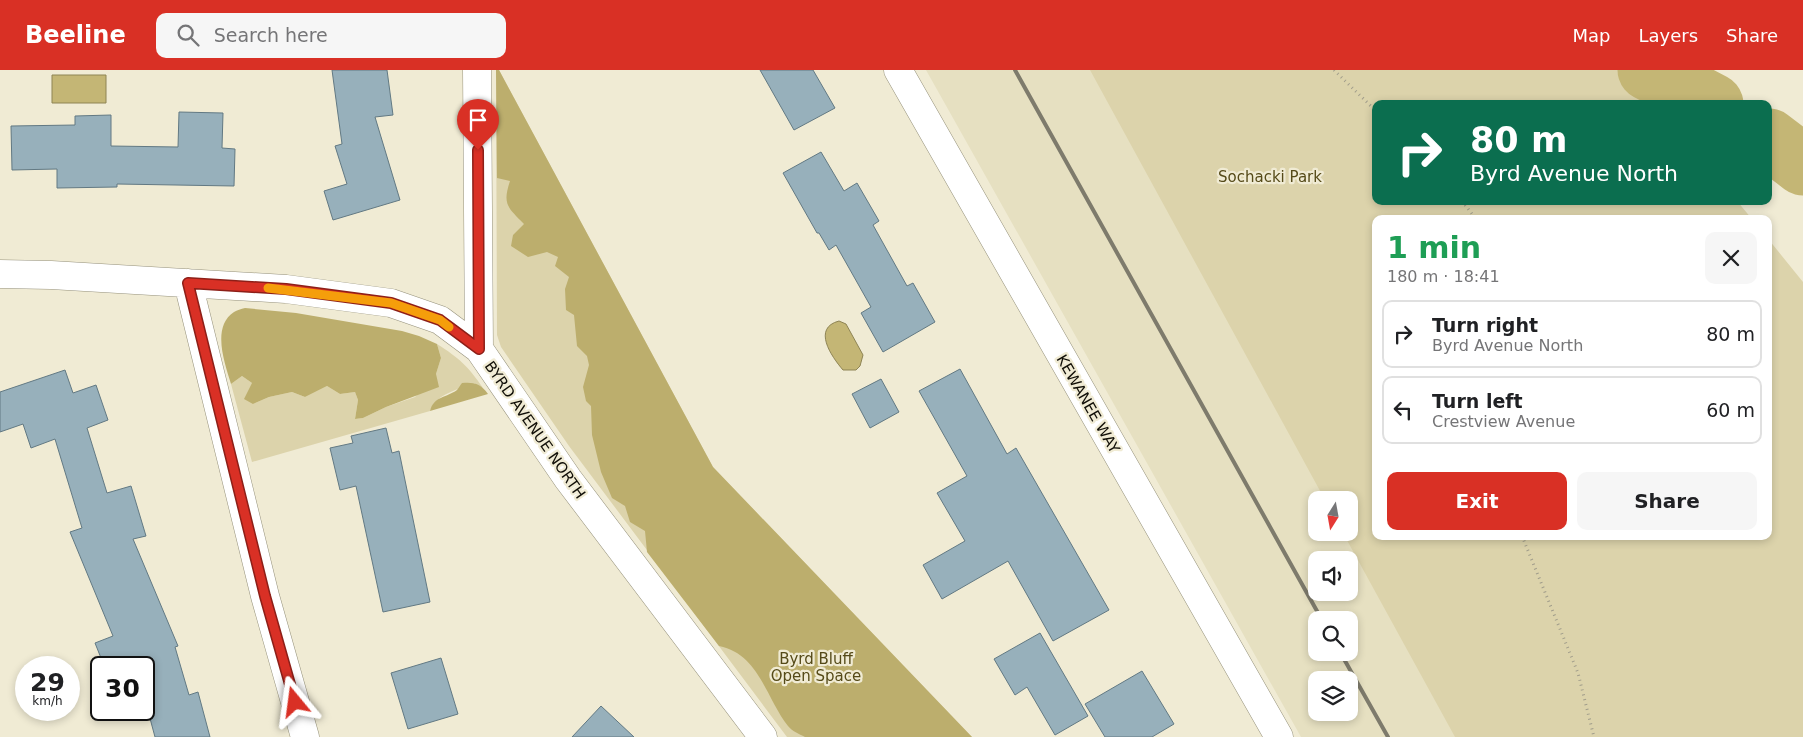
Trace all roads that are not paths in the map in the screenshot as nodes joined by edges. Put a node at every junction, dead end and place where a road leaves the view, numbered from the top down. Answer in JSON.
{"nodes":[{"id":1,"x":477,"y":70,"type":"edge"},
{"id":2,"x":898,"y":70,"type":"edge"},
{"id":3,"x":0,"y":274,"type":"edge"},
{"id":4,"x":188,"y":283,"type":"junction"},
{"id":5,"x":479,"y":349,"type":"junction"},
{"id":6,"x":305,"y":737,"type":"edge"},
{"id":7,"x":763,"y":737,"type":"edge"},
{"id":8,"x":1279,"y":737,"type":"edge"}],
"edges":[{"from":1,"to":5,"type":"street"},
{"from":2,"to":8,"type":"street","name":"KEWANEE WAY"},
{"from":3,"to":4,"type":"street","name":"BYRD AVENUE NORTH"},
{"from":4,"to":5,"type":"street","name":"BYRD AVENUE NORTH"},
{"from":4,"to":6,"type":"street"},
{"from":5,"to":7,"type":"street","name":"BYRD AVENUE NORTH"}]}
